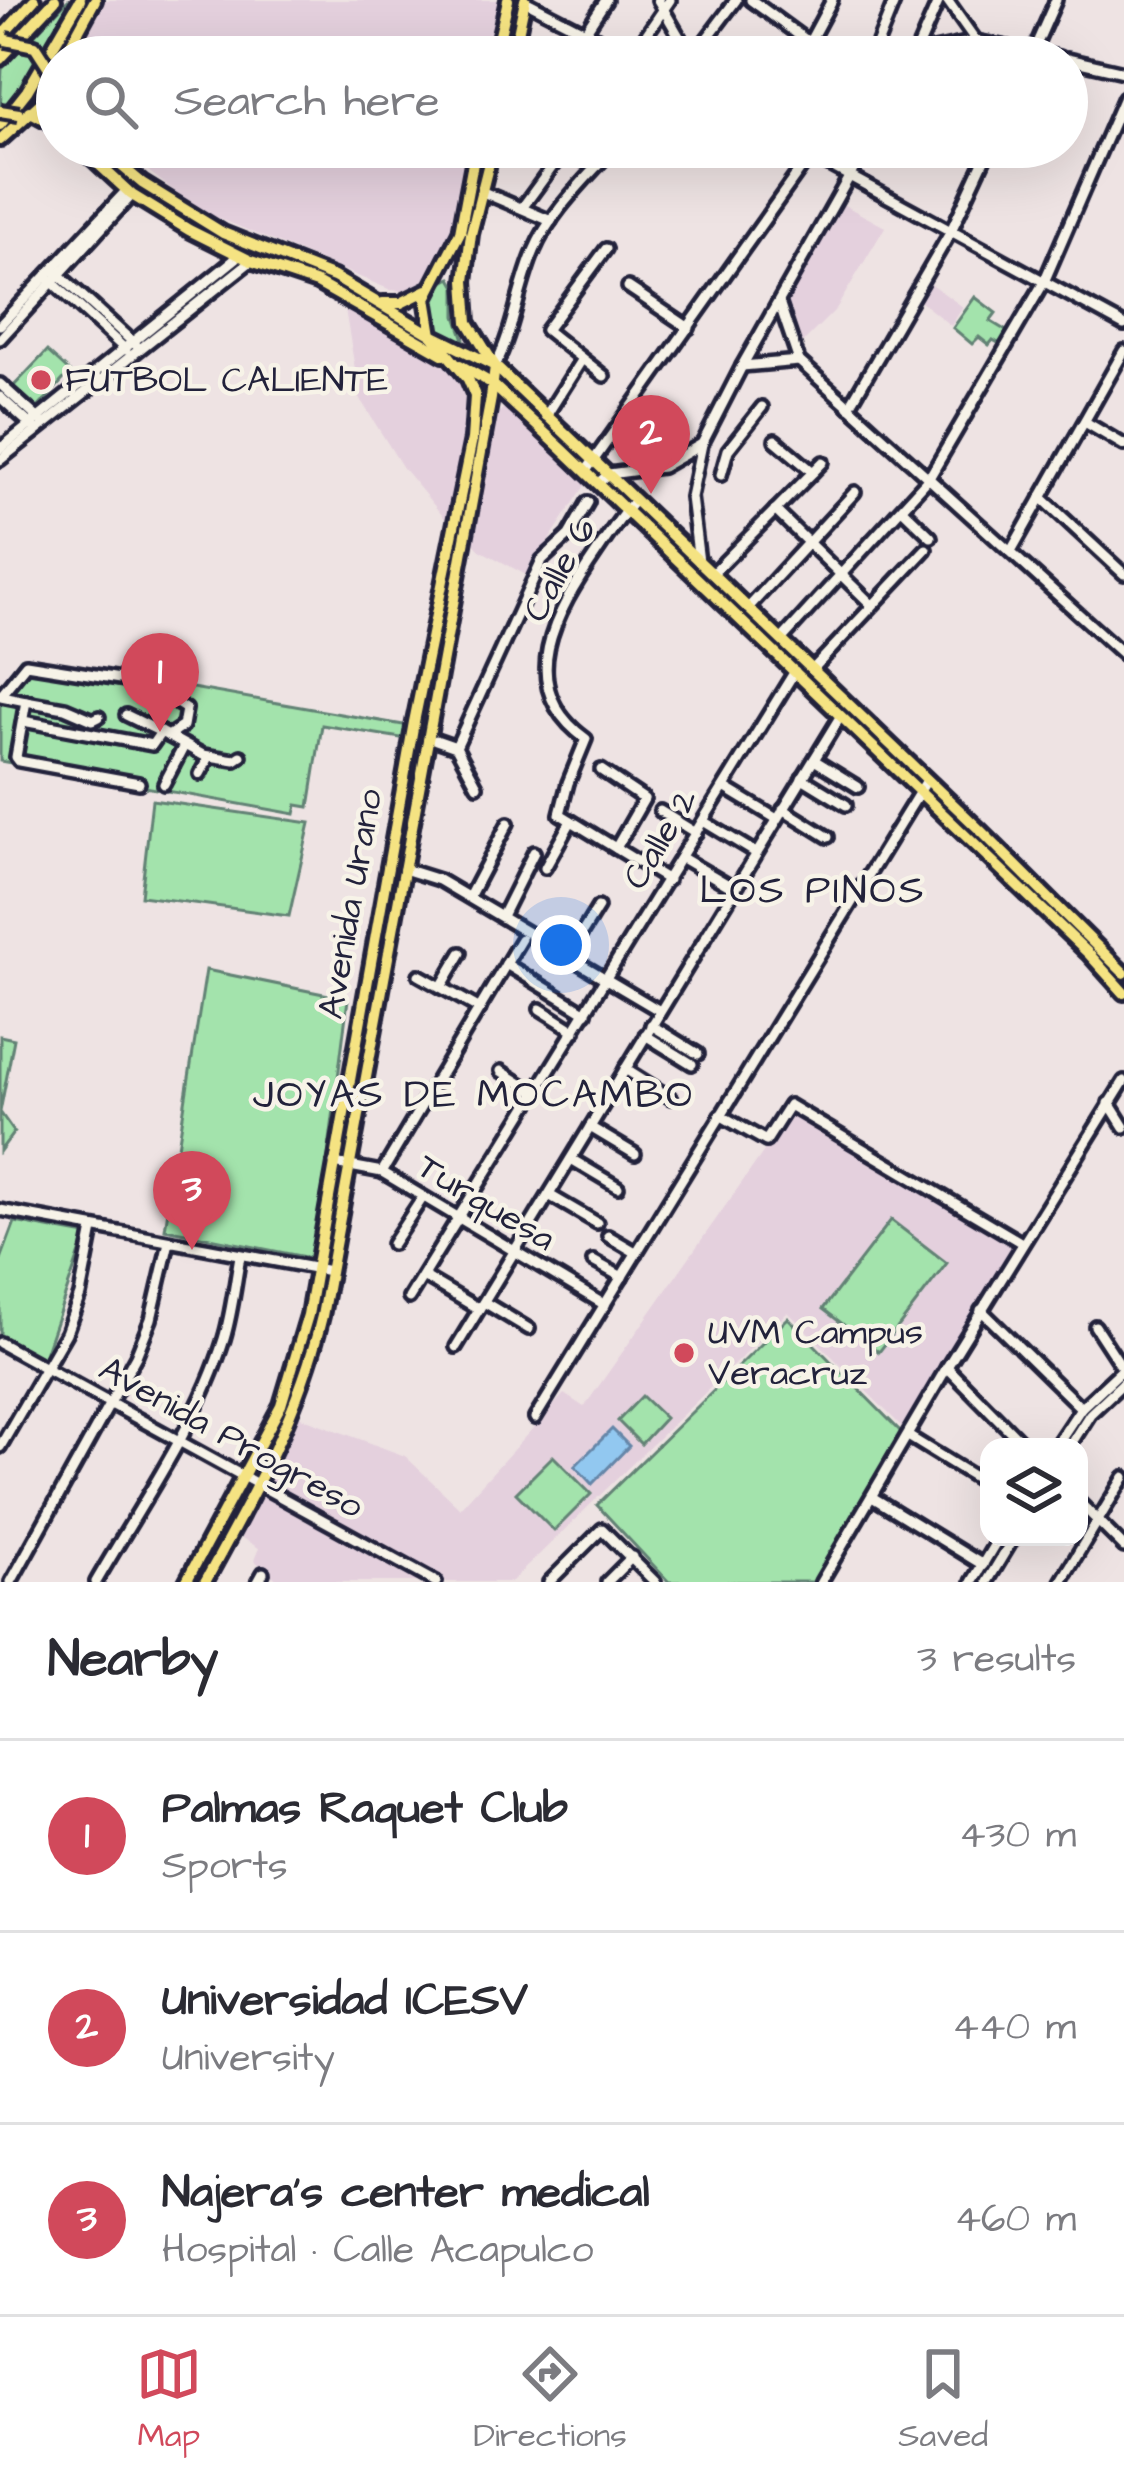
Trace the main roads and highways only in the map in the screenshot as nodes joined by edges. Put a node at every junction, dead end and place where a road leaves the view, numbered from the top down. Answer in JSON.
{"nodes":[{"id":1,"x":34,"y":0,"type":"edge"},
{"id":2,"x":55,"y":0,"type":"edge"},
{"id":3,"x":80,"y":0,"type":"edge"},
{"id":4,"x":95,"y":0,"type":"edge"},
{"id":5,"x":508,"y":0,"type":"edge"},
{"id":6,"x":525,"y":1,"type":"edge"},
{"id":7,"x":60,"y":36,"type":"edge"},
{"id":8,"x":75,"y":36,"type":"edge"},
{"id":9,"x":499,"y":36,"type":"edge"},
{"id":10,"x":518,"y":36,"type":"edge"},
{"id":11,"x":2,"y":40,"type":"edge"},
{"id":12,"x":36,"y":48,"type":"edge"},
{"id":13,"x":0,"y":59,"type":"edge"},
{"id":14,"x":36,"y":72,"type":"edge"},
{"id":15,"x":36,"y":97,"type":"edge"},
{"id":16,"x":24,"y":112,"type":"junction"},
{"id":17,"x":36,"y":117,"type":"edge"},
{"id":18,"x":1,"y":118,"type":"edge"},
{"id":19,"x":0,"y":140,"type":"edge"},
{"id":20,"x":103,"y":168,"type":"edge"},
{"id":21,"x":124,"y":168,"type":"edge"},
{"id":22,"x":472,"y":168,"type":"edge"},
{"id":23,"x":488,"y":168,"type":"edge"},
{"id":24,"x":197,"y":217,"type":"junction"},
{"id":25,"x":189,"y":230,"type":"junction"},
{"id":26,"x":440,"y":273,"type":"junction"},
{"id":27,"x":465,"y":280,"type":"junction"},
{"id":28,"x":430,"y":288,"type":"junction"},
{"id":29,"x":380,"y":303,"type":"junction"},
{"id":30,"x":392,"y":318,"type":"junction"},
{"id":31,"x":432,"y":335,"type":"junction"},
{"id":32,"x":454,"y":361,"type":"junction"},
{"id":33,"x":495,"y":366,"type":"junction"},
{"id":34,"x":491,"y":383,"type":"junction"},
{"id":35,"x":516,"y":405,"type":"junction"},
{"id":36,"x":488,"y":419,"type":"junction"},
{"id":37,"x":590,"y":466,"type":"junction"},
{"id":38,"x":631,"y":505,"type":"junction"},
{"id":39,"x":399,"y":811,"type":"junction"},
{"id":40,"x":415,"y":813,"type":"junction"},
{"id":41,"x":1124,"y":973,"type":"edge"},
{"id":42,"x":1124,"y":993,"type":"edge"},
{"id":43,"x":186,"y":1582,"type":"edge"},
{"id":44,"x":205,"y":1582,"type":"edge"}],
"edges":[{"from":1,"to":11,"type":"main road"},
{"from":2,"to":13,"type":"main road"},
{"from":3,"to":7,"type":"main road"},
{"from":4,"to":8,"type":"main road"},
{"from":5,"to":9,"type":"main road"},
{"from":6,"to":10,"type":"main road"},
{"from":11,"to":12,"type":"main road","bridge":true},
{"from":14,"to":18,"type":"main road"},
{"from":15,"to":16,"type":"main road"},
{"from":16,"to":17,"type":"main road"},
{"from":16,"to":18,"type":"main road","bridge":true},
{"from":16,"to":19,"type":"main road"},
{"from":20,"to":25,"type":"main road"},
{"from":21,"to":24,"type":"main road"},
{"from":22,"to":26,"type":"main road"},
{"from":23,"to":27,"type":"main road"},
{"from":24,"to":25,"type":"main road"},
{"from":24,"to":29,"type":"main road"},
{"from":25,"to":30,"type":"main road"},
{"from":26,"to":27,"type":"main road"},
{"from":26,"to":28,"type":"main road"},
{"from":27,"to":33,"type":"main road"},
{"from":28,"to":29,"type":"main road"},
{"from":28,"to":31,"type":"main road"},
{"from":29,"to":30,"type":"main road"},
{"from":30,"to":31,"type":"main road"},
{"from":30,"to":32,"type":"main road"},
{"from":31,"to":32,"type":"main road"},
{"from":31,"to":33,"type":"main road"},
{"from":32,"to":34,"type":"main road"},
{"from":32,"to":39,"type":"main road","name":"Avenida Urano"},
{"from":33,"to":34,"type":"main road","name":"Avenida Urano"},
{"from":33,"to":37,"type":"main road"},
{"from":34,"to":35,"type":"main road"},
{"from":34,"to":36,"type":"main road","name":"Avenida Urano"},
{"from":35,"to":36,"type":"main road"},
{"from":35,"to":37,"type":"main road"},
{"from":36,"to":40,"type":"main road","name":"Avenida Urano"},
{"from":37,"to":38,"type":"main road"},
{"from":37,"to":38,"type":"main road"},
{"from":38,"to":41,"type":"main road"},
{"from":38,"to":42,"type":"main road"},
{"from":39,"to":40,"type":"main road"},
{"from":39,"to":43,"type":"main road","name":"Avenida Urano"},
{"from":40,"to":44,"type":"main road","name":"Avenida Urano"}]}
